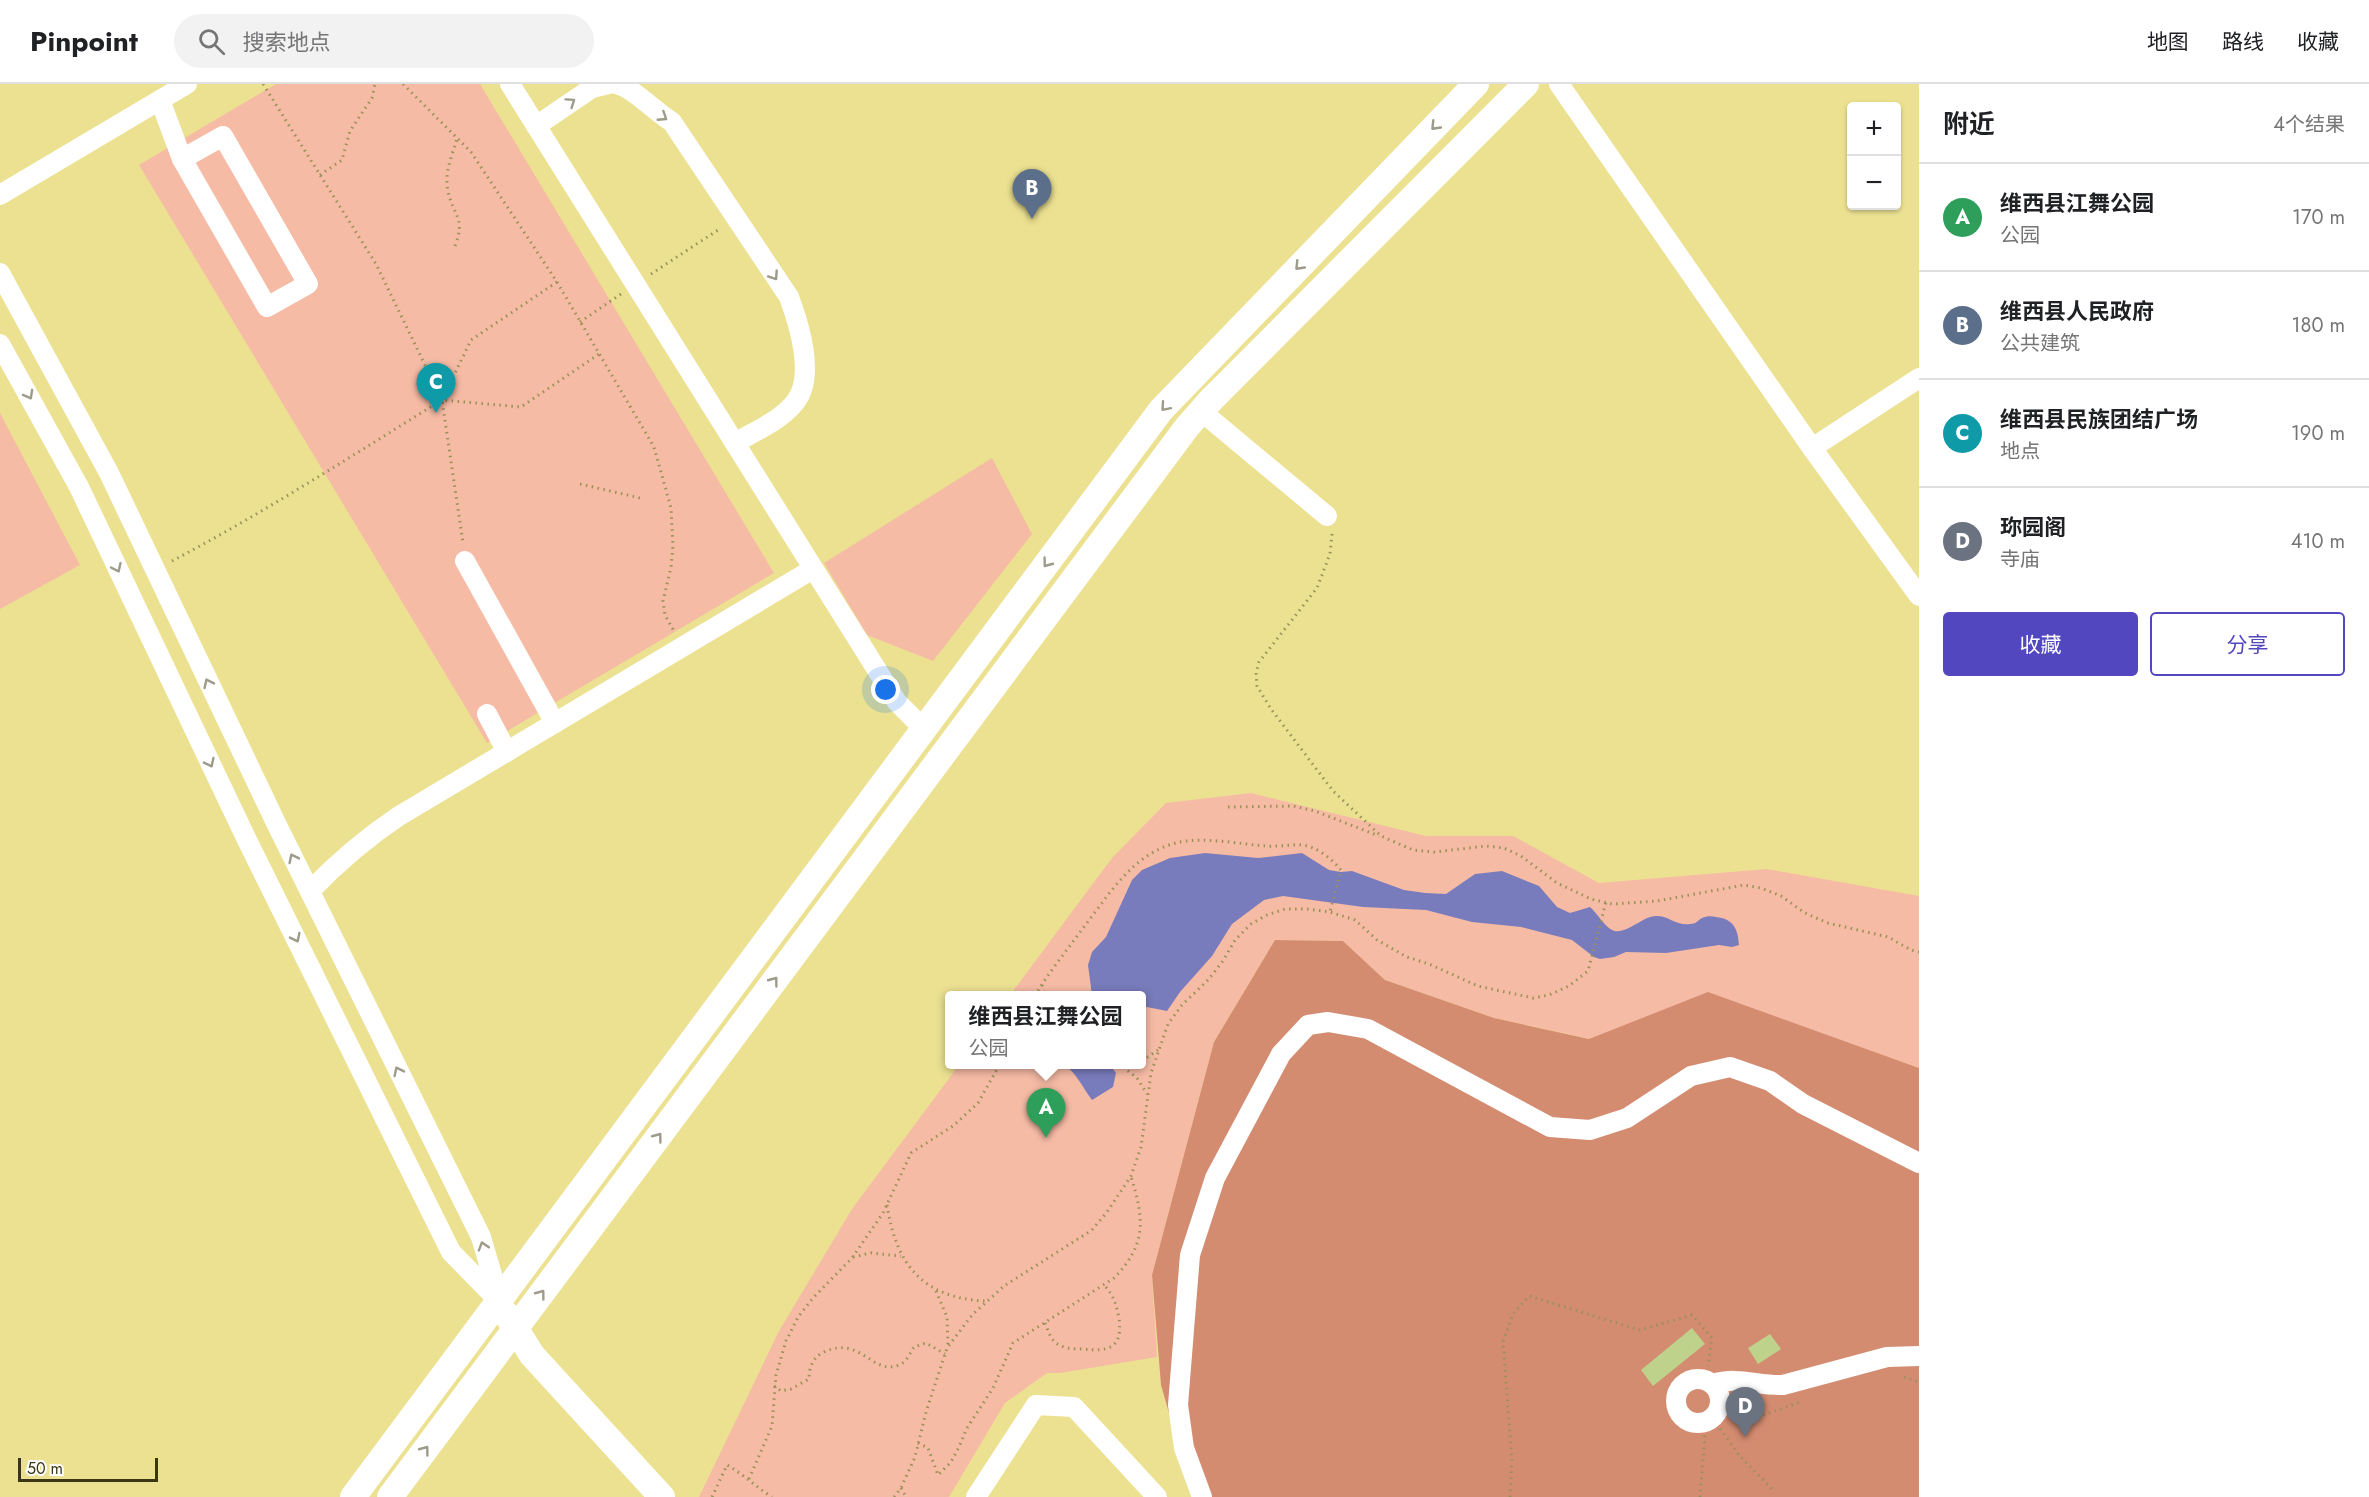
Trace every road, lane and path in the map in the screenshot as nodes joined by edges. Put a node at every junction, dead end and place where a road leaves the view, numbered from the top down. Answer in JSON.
{"nodes":[{"id":1,"x":187,"y":84,"type":"edge"},
{"id":2,"x":263,"y":84,"type":"edge"},
{"id":3,"x":375,"y":84,"type":"edge"},
{"id":4,"x":403,"y":84,"type":"edge"},
{"id":5,"x":510,"y":84,"type":"edge"},
{"id":6,"x":609,"y":84,"type":"edge"},
{"id":7,"x":615,"y":84,"type":"edge"},
{"id":8,"x":1476,"y":84,"type":"edge"},
{"id":9,"x":1526,"y":84,"type":"edge"},
{"id":10,"x":1558,"y":84,"type":"edge"},
{"id":11,"x":160,"y":100,"type":"junction"},
{"id":12,"x":536,"y":126,"type":"junction"},
{"id":13,"x":458,"y":138,"type":"junction"},
{"id":14,"x":182,"y":159,"type":"junction"},
{"id":15,"x":320,"y":175,"type":"junction"},
{"id":16,"x":0,"y":195,"type":"edge"},
{"id":17,"x":736,"y":219,"type":"junction"},
{"id":18,"x":455,"y":246,"type":"dead end"},
{"id":19,"x":0,"y":273,"type":"edge"},
{"id":20,"x":557,"y":282,"type":"junction"},
{"id":21,"x":635,"y":284,"type":"junction"},
{"id":22,"x":606,"y":304,"type":"dead end"},
{"id":23,"x":580,"y":322,"type":"junction"},
{"id":24,"x":0,"y":344,"type":"edge"},
{"id":25,"x":600,"y":354,"type":"junction"},
{"id":26,"x":1919,"y":378,"type":"edge"},
{"id":27,"x":442,"y":400,"type":"junction"},
{"id":28,"x":1201,"y":411,"type":"junction"},
{"id":29,"x":735,"y":443,"type":"junction"},
{"id":30,"x":1812,"y":448,"type":"junction"},
{"id":31,"x":580,"y":484,"type":"dead end"},
{"id":32,"x":640,"y":498,"type":"dead end"},
{"id":33,"x":1327,"y":516,"type":"joint"},
{"id":34,"x":465,"y":561,"type":"joint"},
{"id":35,"x":813,"y":569,"type":"junction"},
{"id":36,"x":154,"y":570,"type":"junction"},
{"id":37,"x":1919,"y":596,"type":"edge"},
{"id":38,"x":683,"y":646,"type":"junction"},
{"id":39,"x":487,"y":714,"type":"dead end"},
{"id":40,"x":555,"y":723,"type":"junction"},
{"id":41,"x":924,"y":729,"type":"junction"},
{"id":42,"x":507,"y":752,"type":"junction"},
{"id":43,"x":1228,"y":807,"type":"dead end"},
{"id":44,"x":1381,"y":836,"type":"junction"},
{"id":45,"x":310,"y":891,"type":"junction"},
{"id":46,"x":1606,"y":902,"type":"junction"},
{"id":47,"x":1330,"y":912,"type":"junction"},
{"id":48,"x":1919,"y":952,"type":"edge"},
{"id":49,"x":1042,"y":983,"type":"junction"},
{"id":50,"x":1038,"y":991,"type":"edge"},
{"id":51,"x":1044,"y":991,"type":"edge"},
{"id":52,"x":1158,"y":1050,"type":"junction"},
{"id":53,"x":1146,"y":1058,"type":"edge"},
{"id":54,"x":998,"y":1069,"type":"edge"},
{"id":55,"x":1126,"y":1069,"type":"edge"},
{"id":56,"x":1148,"y":1094,"type":"junction"},
{"id":57,"x":1919,"y":1162,"type":"edge"},
{"id":58,"x":1131,"y":1176,"type":"junction"},
{"id":59,"x":887,"y":1204,"type":"junction"},
{"id":60,"x":901,"y":1256,"type":"junction"},
{"id":61,"x":852,"y":1258,"type":"junction"},
{"id":62,"x":1104,"y":1285,"type":"junction"},
{"id":63,"x":935,"y":1290,"type":"junction"},
{"id":64,"x":986,"y":1301,"type":"junction"},
{"id":65,"x":500,"y":1302,"type":"junction"},
{"id":66,"x":1045,"y":1323,"type":"junction"},
{"id":67,"x":515,"y":1329,"type":"junction"},
{"id":68,"x":947,"y":1348,"type":"junction"},
{"id":69,"x":945,"y":1354,"type":"junction"},
{"id":70,"x":1919,"y":1356,"type":"edge"},
{"id":71,"x":1710,"y":1382,"type":"junction"},
{"id":72,"x":774,"y":1386,"type":"junction"},
{"id":73,"x":1709,"y":1421,"type":"junction"},
{"id":74,"x":918,"y":1443,"type":"junction"},
{"id":75,"x":748,"y":1479,"type":"junction"},
{"id":76,"x":901,"y":1488,"type":"junction"},
{"id":77,"x":1772,"y":1490,"type":"dead end"},
{"id":78,"x":353,"y":1497,"type":"edge"},
{"id":79,"x":390,"y":1497,"type":"edge"},
{"id":80,"x":662,"y":1497,"type":"edge"},
{"id":81,"x":712,"y":1497,"type":"edge"},
{"id":82,"x":772,"y":1497,"type":"edge"},
{"id":83,"x":894,"y":1497,"type":"edge"},
{"id":84,"x":906,"y":1497,"type":"edge"},
{"id":85,"x":977,"y":1497,"type":"edge"},
{"id":86,"x":1157,"y":1497,"type":"edge"},
{"id":87,"x":1202,"y":1497,"type":"edge"},
{"id":88,"x":1510,"y":1497,"type":"edge"},
{"id":89,"x":1700,"y":1497,"type":"edge"}],
"edges":[{"from":1,"to":11,"type":"street"},
{"from":2,"to":15,"type":"path"},
{"from":3,"to":15,"type":"path"},
{"from":4,"to":13,"type":"path"},
{"from":5,"to":12,"type":"street"},
{"from":12,"to":6,"type":"street","one_way":true},
{"from":7,"to":17,"type":"street","one_way":true},
{"from":8,"to":41,"type":"main road","one_way":true},
{"from":9,"to":28,"type":"main road"},
{"from":10,"to":30,"type":"street"},
{"from":11,"to":14,"type":"street"},
{"from":11,"to":16,"type":"street"},
{"from":12,"to":21,"type":"street"},
{"from":13,"to":18,"type":"path"},
{"from":13,"to":20,"type":"path"},
{"from":14,"to":14,"type":"street"},
{"from":15,"to":27,"type":"path"},
{"from":17,"to":21,"type":"path"},
{"from":17,"to":29,"type":"street","one_way":true},
{"from":19,"to":36,"type":"street"},
{"from":20,"to":23,"type":"path"},
{"from":20,"to":27,"type":"path"},
{"from":21,"to":29,"type":"street"},
{"from":22,"to":23,"type":"path"},
{"from":23,"to":25,"type":"path"},
{"from":24,"to":65,"type":"street","one_way":true},
{"from":25,"to":27,"type":"path"},
{"from":25,"to":38,"type":"path"},
{"from":26,"to":30,"type":"street"},
{"from":27,"to":34,"type":"path"},
{"from":27,"to":36,"type":"path"},
{"from":28,"to":33,"type":"street"},
{"from":67,"to":28,"type":"main road","one_way":true},
{"from":29,"to":35,"type":"street"},
{"from":30,"to":37,"type":"street"},
{"from":31,"to":32,"type":"path"},
{"from":33,"to":44,"type":"path"},
{"from":34,"to":40,"type":"street"},
{"from":35,"to":38,"type":"street"},
{"from":35,"to":41,"type":"street"},
{"from":45,"to":36,"type":"street","one_way":true},
{"from":38,"to":40,"type":"street"},
{"from":39,"to":42,"type":"street"},
{"from":40,"to":42,"type":"street"},
{"from":41,"to":65,"type":"main road"},
{"from":42,"to":45,"type":"street"},
{"from":43,"to":44,"type":"path"},
{"from":44,"to":46,"type":"path"},
{"from":65,"to":45,"type":"street","one_way":true},
{"from":46,"to":47,"type":"path"},
{"from":46,"to":48,"type":"path"},
{"from":47,"to":49,"type":"path"},
{"from":47,"to":52,"type":"path"},
{"from":49,"to":50,"type":"path"},
{"from":49,"to":51,"type":"path"},
{"from":52,"to":53,"type":"path"},
{"from":52,"to":56,"type":"path"},
{"from":54,"to":59,"type":"path"},
{"from":55,"to":56,"type":"path"},
{"from":56,"to":58,"type":"path"},
{"from":57,"to":87,"type":"street"},
{"from":58,"to":62,"type":"path"},
{"from":58,"to":64,"type":"path"},
{"from":59,"to":60,"type":"path"},
{"from":59,"to":61,"type":"path"},
{"from":60,"to":61,"type":"path"},
{"from":60,"to":63,"type":"path"},
{"from":61,"to":72,"type":"path"},
{"from":62,"to":66,"type":"path"},
{"from":62,"to":66,"type":"path"},
{"from":63,"to":64,"type":"path"},
{"from":63,"to":68,"type":"path"},
{"from":64,"to":68,"type":"path"},
{"from":65,"to":67,"type":"main road"},
{"from":65,"to":78,"type":"main road"},
{"from":66,"to":74,"type":"path"},
{"from":79,"to":67,"type":"main road","one_way":true},
{"from":67,"to":80,"type":"main road"},
{"from":68,"to":69,"type":"path"},
{"from":69,"to":72,"type":"path"},
{"from":69,"to":74,"type":"path"},
{"from":70,"to":71,"type":"street"},
{"from":71,"to":73,"type":"street"},
{"from":71,"to":73,"type":"street"},
{"from":71,"to":88,"type":"path"},
{"from":72,"to":75,"type":"path"},
{"from":73,"to":77,"type":"path"},
{"from":73,"to":89,"type":"path"},
{"from":74,"to":76,"type":"path"},
{"from":75,"to":81,"type":"path"},
{"from":75,"to":82,"type":"path"},
{"from":76,"to":83,"type":"path"},
{"from":76,"to":84,"type":"path"},
{"from":85,"to":86,"type":"street"}]}
